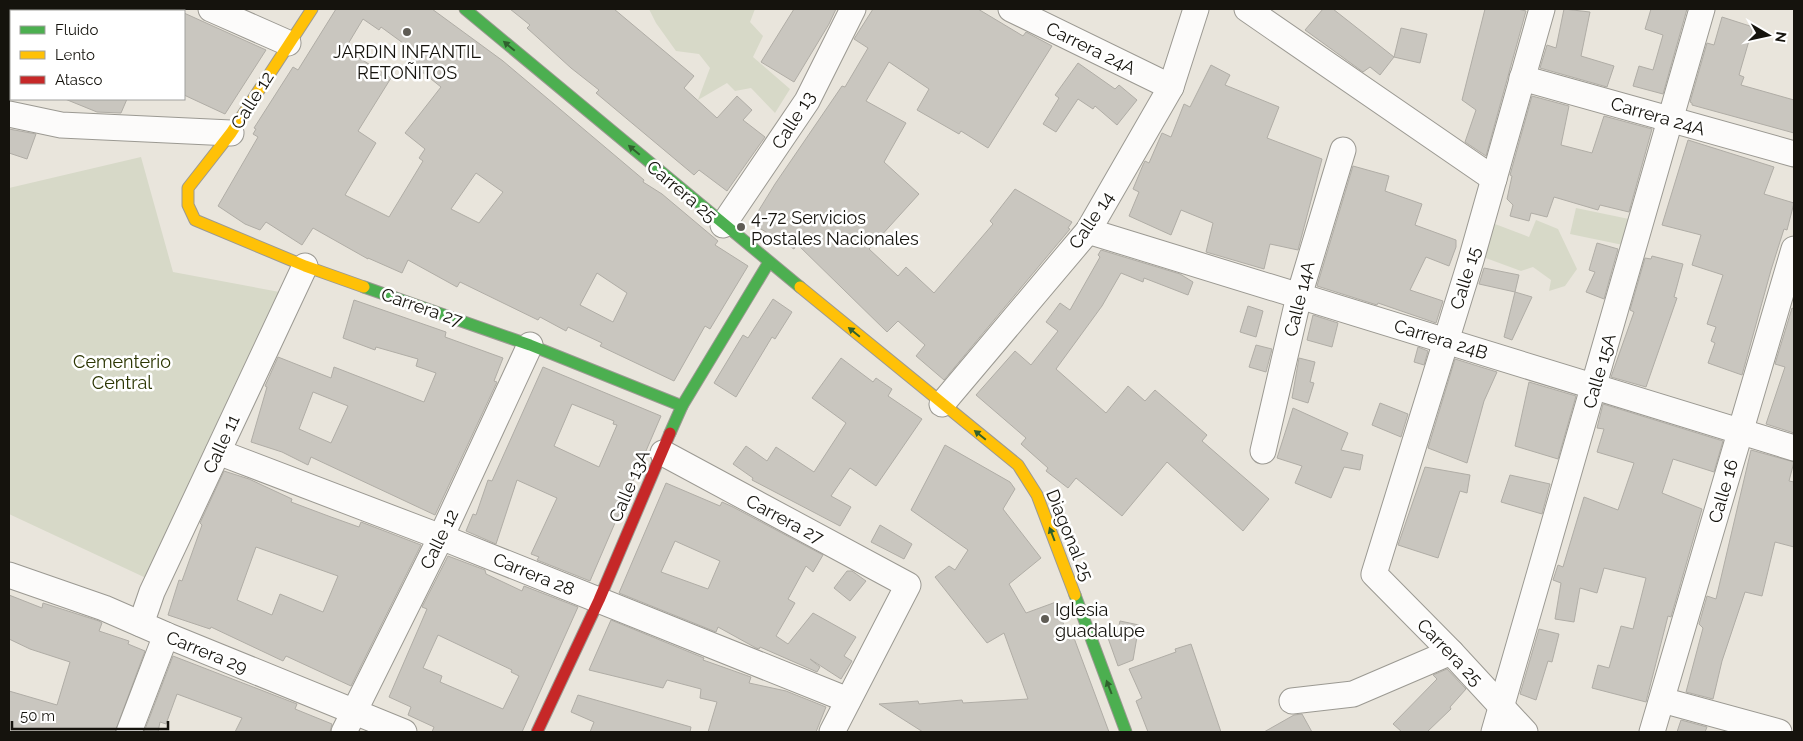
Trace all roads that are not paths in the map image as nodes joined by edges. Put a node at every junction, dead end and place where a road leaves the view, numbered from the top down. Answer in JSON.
{"nodes":[{"id":1,"x":211,"y":9,"type":"edge"},
{"id":2,"x":312,"y":9,"type":"edge"},
{"id":3,"x":465,"y":9,"type":"edge"},
{"id":4,"x":853,"y":9,"type":"edge"},
{"id":5,"x":1011,"y":9,"type":"edge"},
{"id":6,"x":1196,"y":9,"type":"edge"},
{"id":7,"x":1247,"y":9,"type":"edge"},
{"id":8,"x":1542,"y":9,"type":"edge"},
{"id":9,"x":1702,"y":9,"type":"edge"},
{"id":10,"x":288,"y":43,"type":"junction"},
{"id":11,"x":1522,"y":78,"type":"junction"},
{"id":12,"x":1171,"y":87,"type":"junction"},
{"id":13,"x":9,"y":114,"type":"edge"},
{"id":14,"x":1671,"y":120,"type":"junction"},
{"id":15,"x":231,"y":133,"type":"junction"},
{"id":16,"x":1343,"y":150,"type":"dead end"},
{"id":17,"x":1794,"y":154,"type":"edge"},
{"id":18,"x":1494,"y":178,"type":"junction"},
{"id":19,"x":188,"y":188,"type":"joint"},
{"id":20,"x":723,"y":225,"type":"junction"},
{"id":21,"x":1088,"y":231,"type":"junction"},
{"id":22,"x":1794,"y":249,"type":"edge"},
{"id":23,"x":769,"y":262,"type":"junction"},
{"id":24,"x":305,"y":266,"type":"junction"},
{"id":25,"x":1298,"y":296,"type":"junction"},
{"id":26,"x":1446,"y":341,"type":"junction"},
{"id":27,"x":530,"y":345,"type":"junction"},
{"id":28,"x":1594,"y":386,"type":"junction"},
{"id":29,"x":942,"y":404,"type":"junction"},
{"id":30,"x":682,"y":406,"type":"junction"},
{"id":31,"x":1741,"y":432,"type":"junction"},
{"id":32,"x":1794,"y":448,"type":"edge"},
{"id":33,"x":1264,"y":450,"type":"dead end"},
{"id":34,"x":218,"y":452,"type":"junction"},
{"id":35,"x":662,"y":453,"type":"junction"},
{"id":36,"x":1018,"y":465,"type":"joint"},
{"id":37,"x":441,"y":536,"type":"junction"},
{"id":38,"x":1374,"y":574,"type":"joint"},
{"id":39,"x":9,"y":575,"type":"edge"},
{"id":40,"x":599,"y":600,"type":"junction"},
{"id":41,"x":141,"y":624,"type":"junction"},
{"id":42,"x":166,"y":635,"type":"junction"},
{"id":43,"x":1451,"y":652,"type":"junction"},
{"id":44,"x":848,"y":700,"type":"junction"},
{"id":45,"x":1662,"y":700,"type":"junction"},
{"id":46,"x":1292,"y":701,"type":"dead end"},
{"id":47,"x":1502,"y":708,"type":"junction"},
{"id":48,"x":349,"y":722,"type":"edge"},
{"id":49,"x":129,"y":732,"type":"edge"},
{"id":50,"x":404,"y":732,"type":"edge"},
{"id":51,"x":537,"y":732,"type":"edge"},
{"id":52,"x":832,"y":732,"type":"edge"},
{"id":53,"x":1126,"y":732,"type":"edge"},
{"id":54,"x":1494,"y":732,"type":"edge"},
{"id":55,"x":1524,"y":732,"type":"edge"},
{"id":56,"x":1652,"y":732,"type":"edge"},
{"id":57,"x":1779,"y":732,"type":"edge"}],
"edges":[{"from":1,"to":10,"type":"street"},
{"from":2,"to":10,"type":"street","name":"Calle 12"},
{"from":20,"to":3,"type":"street","name":"Carrera 25","one_way":true},
{"from":4,"to":20,"type":"street","name":"Calle 13"},
{"from":5,"to":12,"type":"street","name":"Carrera 24A"},
{"from":6,"to":12,"type":"street","name":"Calle 14"},
{"from":7,"to":18,"type":"street"},
{"from":8,"to":11,"type":"street","name":"Calle 15"},
{"from":9,"to":14,"type":"street","name":"Calle 15A"},
{"from":10,"to":15,"type":"street","name":"Calle 12"},
{"from":11,"to":14,"type":"street","name":"Carrera 24A"},
{"from":11,"to":18,"type":"street","name":"Calle 15"},
{"from":12,"to":21,"type":"street","name":"Calle 14"},
{"from":13,"to":15,"type":"street"},
{"from":14,"to":17,"type":"street","name":"Carrera 24A"},
{"from":14,"to":28,"type":"street","name":"Calle 15A"},
{"from":15,"to":19,"type":"street","name":"Calle 12"},
{"from":16,"to":25,"type":"street","name":"Calle 14A"},
{"from":18,"to":26,"type":"street","name":"Calle 15"},
{"from":19,"to":24,"type":"street","name":"Carrera 27"},
{"from":20,"to":23,"type":"street","name":"Carrera 25"},
{"from":21,"to":25,"type":"street","name":"Carrera 24B"},
{"from":21,"to":29,"type":"street","name":"Calle 14"},
{"from":22,"to":31,"type":"street","name":"Calle 16"},
{"from":29,"to":23,"type":"street","name":"Carrera 25","one_way":true},
{"from":23,"to":30,"type":"street","name":"Calle 13A"},
{"from":24,"to":27,"type":"street","name":"Carrera 27"},
{"from":24,"to":34,"type":"street","name":"Calle 11"},
{"from":25,"to":26,"type":"street","name":"Carrera 24B"},
{"from":25,"to":33,"type":"street","name":"Calle 14A"},
{"from":26,"to":28,"type":"street","name":"Carrera 24B"},
{"from":26,"to":38,"type":"street","name":"Calle 15"},
{"from":27,"to":30,"type":"street","name":"Carrera 27"},
{"from":27,"to":37,"type":"street","name":"Calle 12"},
{"from":28,"to":31,"type":"street","name":"Carrera 24B"},
{"from":28,"to":47,"type":"street","name":"Calle 15A"},
{"from":36,"to":29,"type":"street","name":"Carrera 25","one_way":true},
{"from":30,"to":35,"type":"street","name":"Calle 13A"},
{"from":31,"to":32,"type":"street","name":"Carrera 24B"},
{"from":31,"to":45,"type":"street","name":"Calle 16"},
{"from":34,"to":37,"type":"street","name":"Carrera 28"},
{"from":34,"to":41,"type":"street","name":"Calle 11"},
{"from":35,"to":40,"type":"street","name":"Calle 13A"},
{"from":35,"to":44,"type":"street","name":"Carrera 27"},
{"from":53,"to":36,"type":"street","name":"Diagonal 25","one_way":true},
{"from":37,"to":40,"type":"street","name":"Carrera 28"},
{"from":37,"to":48,"type":"street","name":"Calle 12"},
{"from":38,"to":43,"type":"street","name":"Carrera 25"},
{"from":39,"to":41,"type":"street","name":"Carrera 29"},
{"from":40,"to":44,"type":"street","name":"Carrera 28"},
{"from":40,"to":51,"type":"street","name":"Calle 13A"},
{"from":41,"to":42,"type":"street","name":"Carrera 29"},
{"from":42,"to":48,"type":"street","name":"Carrera 29"},
{"from":42,"to":49,"type":"street"},
{"from":43,"to":46,"type":"street"},
{"from":43,"to":47,"type":"street","name":"Carrera 25"},
{"from":44,"to":52,"type":"street"},
{"from":45,"to":56,"type":"street","name":"Calle 16"},
{"from":45,"to":57,"type":"street"},
{"from":47,"to":54,"type":"street","name":"Calle 15A"},
{"from":47,"to":55,"type":"street","name":"Carrera 25"},
{"from":48,"to":50,"type":"street","name":"Carrera 29"}]}
